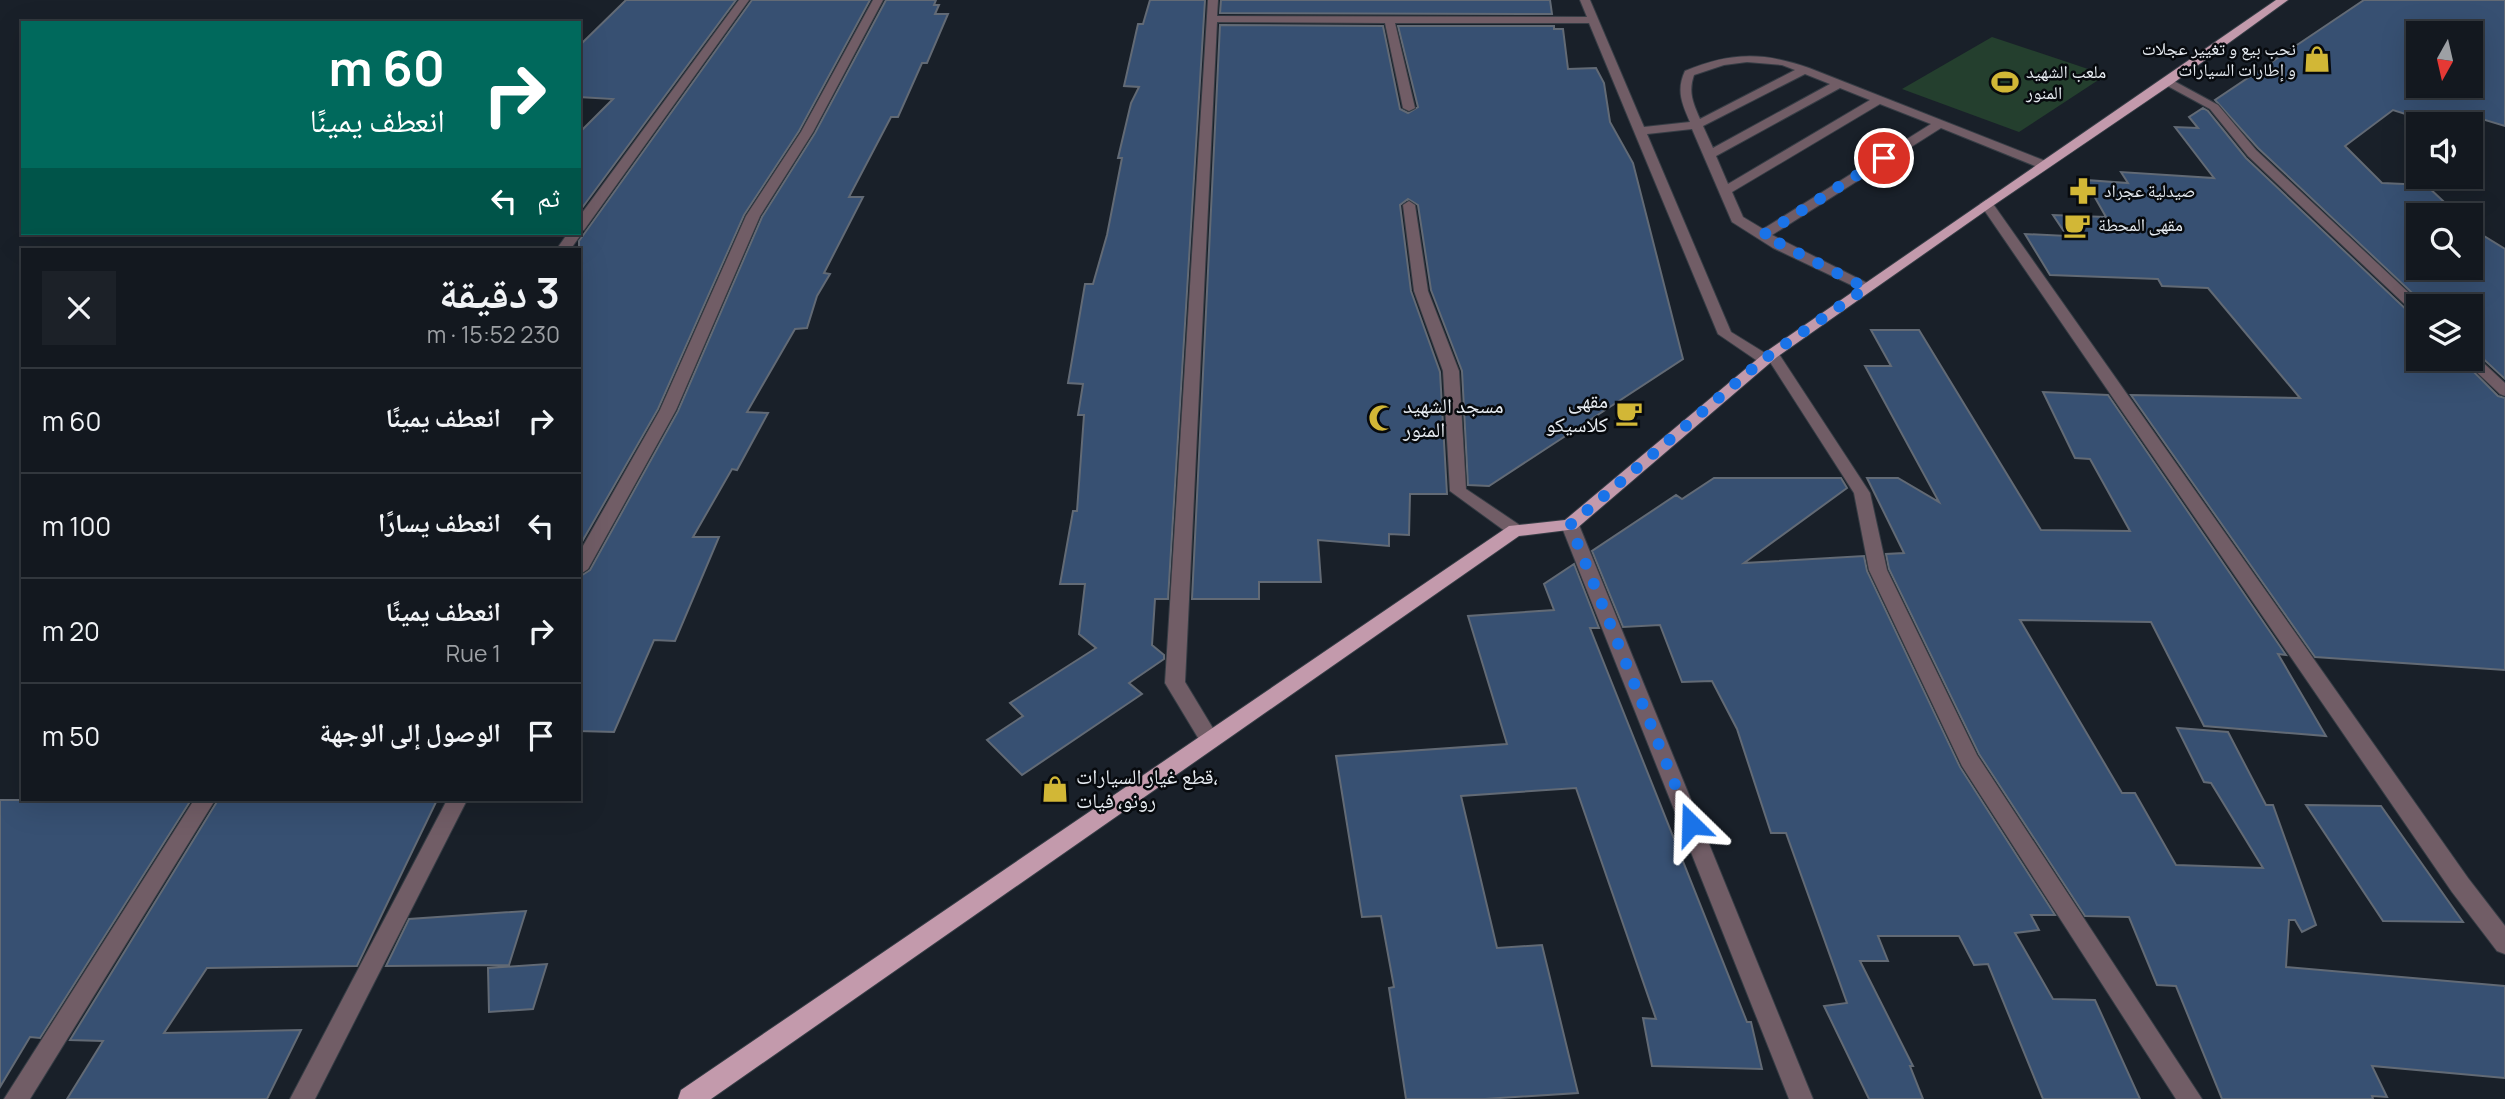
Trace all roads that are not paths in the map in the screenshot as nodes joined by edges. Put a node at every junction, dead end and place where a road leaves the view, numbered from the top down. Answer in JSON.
{"nodes":[{"id":1,"x":744,"y":0,"type":"edge"},
{"id":2,"x":878,"y":0,"type":"edge"},
{"id":3,"x":1213,"y":0,"type":"edge"},
{"id":4,"x":1585,"y":0,"type":"edge"},
{"id":5,"x":2283,"y":0,"type":"edge"},
{"id":6,"x":1389,"y":18,"type":"junction"},
{"id":7,"x":1211,"y":19,"type":"junction"},
{"id":8,"x":1591,"y":20,"type":"junction"},
{"id":9,"x":1805,"y":70,"type":"junction"},
{"id":10,"x":2168,"y":82,"type":"junction"},
{"id":11,"x":1839,"y":84,"type":"junction"},
{"id":12,"x":1879,"y":100,"type":"junction"},
{"id":13,"x":1409,"y":108,"type":"dead end"},
{"id":14,"x":1940,"y":124,"type":"junction"},
{"id":15,"x":1697,"y":125,"type":"junction"},
{"id":16,"x":1641,"y":131,"type":"junction"},
{"id":17,"x":1709,"y":155,"type":"junction"},
{"id":18,"x":2044,"y":165,"type":"junction"},
{"id":19,"x":1725,"y":191,"type":"junction"},
{"id":20,"x":1986,"y":204,"type":"junction"},
{"id":21,"x":1409,"y":205,"type":"dead end"},
{"id":22,"x":581,"y":225,"type":"edge"},
{"id":23,"x":1763,"y":235,"type":"junction"},
{"id":24,"x":1866,"y":288,"type":"junction"},
{"id":25,"x":2406,"y":298,"type":"edge"},
{"id":26,"x":1768,"y":356,"type":"junction"},
{"id":27,"x":2483,"y":370,"type":"edge"},
{"id":28,"x":2505,"y":391,"type":"edge"},
{"id":29,"x":1570,"y":525,"type":"junction"},
{"id":30,"x":1516,"y":530,"type":"junction"},
{"id":31,"x":581,"y":565,"type":"edge"},
{"id":32,"x":1210,"y":740,"type":"junction"},
{"id":33,"x":204,"y":801,"type":"edge"},
{"id":34,"x":456,"y":801,"type":"edge"},
{"id":35,"x":2505,"y":944,"type":"edge"},
{"id":36,"x":16,"y":1099,"type":"edge"},
{"id":37,"x":302,"y":1099,"type":"edge"},
{"id":38,"x":690,"y":1099,"type":"edge"},
{"id":39,"x":1801,"y":1099,"type":"edge"},
{"id":40,"x":2190,"y":1099,"type":"edge"}],
"edges":[{"from":1,"to":22,"type":"street"},
{"from":2,"to":31,"type":"street"},
{"from":3,"to":7,"type":"street"},
{"from":4,"to":8,"type":"street"},
{"from":5,"to":10,"type":"main road"},
{"from":6,"to":7,"type":"street"},
{"from":6,"to":8,"type":"street"},
{"from":6,"to":13,"type":"street"},
{"from":7,"to":32,"type":"street"},
{"from":8,"to":16,"type":"street"},
{"from":9,"to":11,"type":"street"},
{"from":9,"to":15,"type":"street"},
{"from":9,"to":15,"type":"street"},
{"from":10,"to":18,"type":"main road"},
{"from":10,"to":25,"type":"street"},
{"from":11,"to":12,"type":"street"},
{"from":11,"to":17,"type":"street"},
{"from":12,"to":14,"type":"street"},
{"from":12,"to":19,"type":"street"},
{"from":14,"to":18,"type":"street"},
{"from":14,"to":23,"type":"street"},
{"from":15,"to":16,"type":"street"},
{"from":15,"to":17,"type":"street"},
{"from":16,"to":26,"type":"street"},
{"from":17,"to":19,"type":"street"},
{"from":18,"to":20,"type":"main road"},
{"from":19,"to":23,"type":"street"},
{"from":20,"to":24,"type":"main road"},
{"from":20,"to":35,"type":"street"},
{"from":21,"to":30,"type":"street"},
{"from":23,"to":24,"type":"street"},
{"from":24,"to":26,"type":"main road"},
{"from":26,"to":29,"type":"main road"},
{"from":26,"to":40,"type":"street"},
{"from":27,"to":28,"type":"street"},
{"from":29,"to":30,"type":"main road"},
{"from":29,"to":39,"type":"street"},
{"from":30,"to":32,"type":"main road"},
{"from":32,"to":38,"type":"main road"},
{"from":33,"to":36,"type":"street"},
{"from":34,"to":37,"type":"street"}]}
